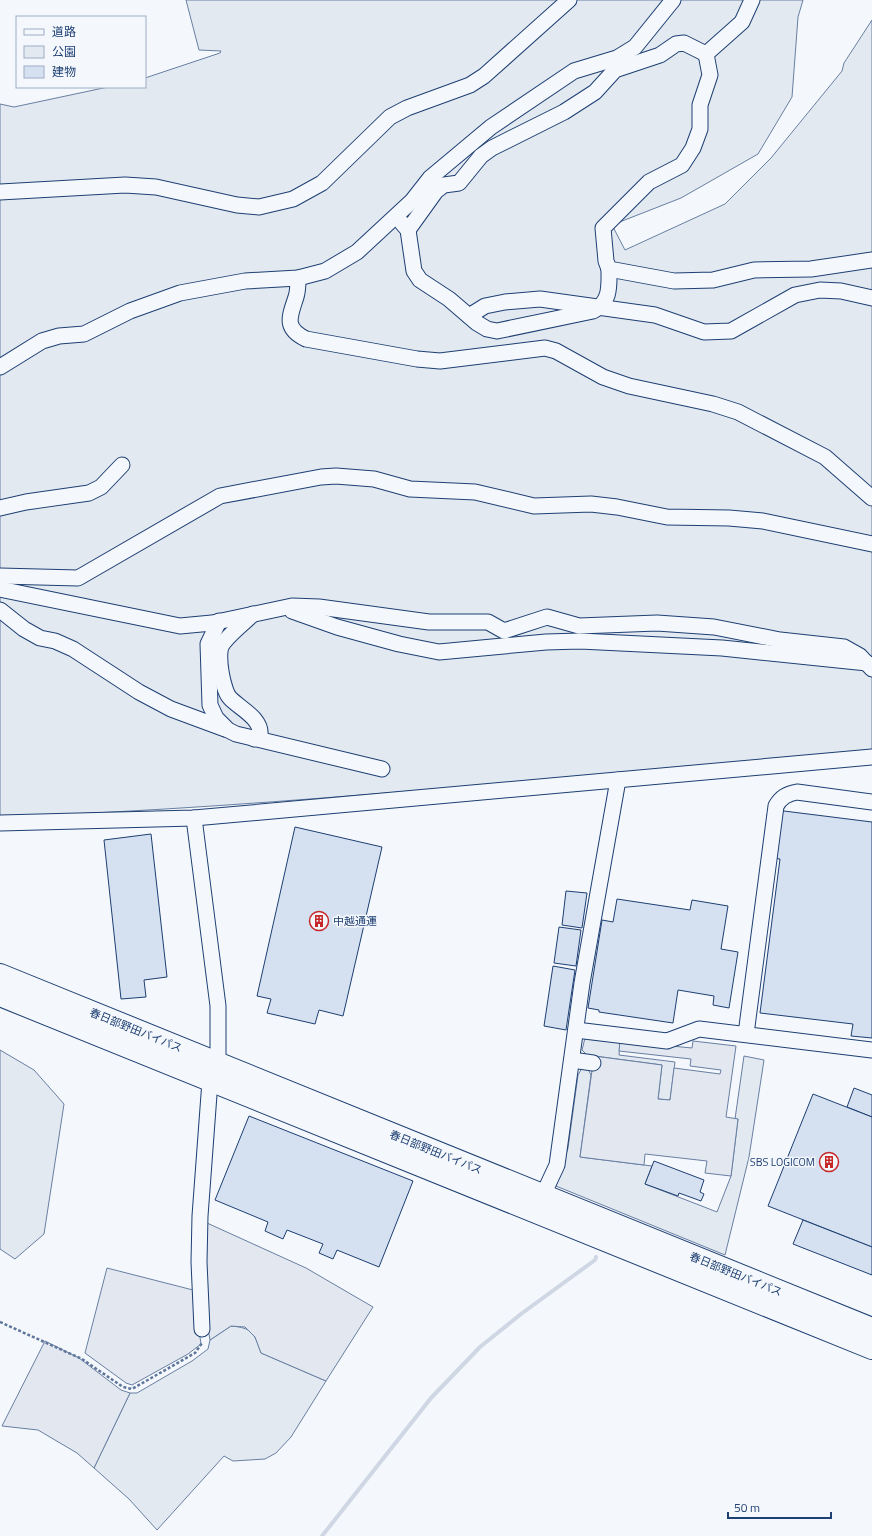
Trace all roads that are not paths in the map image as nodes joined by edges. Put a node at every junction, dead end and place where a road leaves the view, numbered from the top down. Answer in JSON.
{"nodes":[{"id":1,"x":569,"y":0,"type":"edge"},
{"id":2,"x":673,"y":0,"type":"edge"},
{"id":3,"x":752,"y":0,"type":"edge"},
{"id":4,"x":706,"y":54,"type":"junction"},
{"id":5,"x":0,"y":192,"type":"edge"},
{"id":6,"x":412,"y":201,"type":"junction"},
{"id":7,"x":389,"y":222,"type":"junction"},
{"id":8,"x":408,"y":228,"type":"junction"},
{"id":9,"x":872,"y":260,"type":"edge"},
{"id":10,"x":609,"y":269,"type":"junction"},
{"id":11,"x":298,"y":278,"type":"junction"},
{"id":12,"x":872,"y":298,"type":"edge"},
{"id":13,"x":602,"y":306,"type":"junction"},
{"id":14,"x":469,"y":316,"type":"junction"},
{"id":15,"x":0,"y":367,"type":"edge"},
{"id":16,"x":122,"y":465,"type":"dead end"},
{"id":17,"x":872,"y":498,"type":"edge"},
{"id":18,"x":0,"y":508,"type":"edge"},
{"id":19,"x":872,"y":544,"type":"edge"},
{"id":20,"x":0,"y":576,"type":"edge"},
{"id":21,"x":17,"y":577,"type":"junction"},
{"id":22,"x":7,"y":591,"type":"edge"},
{"id":23,"x":282,"y":608,"type":"junction"},
{"id":24,"x":0,"y":610,"type":"edge"},
{"id":25,"x":253,"y":614,"type":"junction"},
{"id":26,"x":219,"y":621,"type":"junction"},
{"id":27,"x":869,"y":666,"type":"edge"},
{"id":28,"x":228,"y":730,"type":"junction"},
{"id":29,"x":254,"y":739,"type":"junction"},
{"id":30,"x":872,"y":757,"type":"edge"},
{"id":31,"x":382,"y":769,"type":"dead end"},
{"id":32,"x":618,"y":780,"type":"junction"},
{"id":33,"x":872,"y":802,"type":"edge"},
{"id":34,"x":194,"y":818,"type":"junction"},
{"id":35,"x":0,"y":823,"type":"edge"},
{"id":36,"x":0,"y":975,"type":"edge"},
{"id":37,"x":0,"y":995,"type":"edge"},
{"id":38,"x":576,"y":1030,"type":"junction"},
{"id":39,"x":746,"y":1034,"type":"junction"},
{"id":40,"x":872,"y":1050,"type":"edge"},
{"id":41,"x":572,"y":1060,"type":"junction"},
{"id":42,"x":593,"y":1063,"type":"dead end"},
{"id":43,"x":214,"y":1072,"type":"junction"},
{"id":44,"x":543,"y":1195,"type":"junction"},
{"id":45,"x":202,"y":1329,"type":"road end"},
{"id":46,"x":872,"y":1329,"type":"edge"},
{"id":47,"x":872,"y":1348,"type":"edge"}],
"edges":[{"from":1,"to":5,"type":"street"},
{"from":2,"to":6,"type":"street"},
{"from":3,"to":4,"type":"street"},
{"from":4,"to":8,"type":"street"},
{"from":4,"to":10,"type":"street"},
{"from":6,"to":7,"type":"street"},
{"from":6,"to":8,"type":"street"},
{"from":7,"to":8,"type":"street"},
{"from":7,"to":11,"type":"street"},
{"from":8,"to":14,"type":"street"},
{"from":9,"to":10,"type":"street"},
{"from":10,"to":13,"type":"street"},
{"from":11,"to":15,"type":"street"},
{"from":11,"to":17,"type":"street"},
{"from":12,"to":13,"type":"street"},
{"from":13,"to":14,"type":"street"},
{"from":13,"to":14,"type":"street"},
{"from":16,"to":18,"type":"street"},
{"from":19,"to":21,"type":"street"},
{"from":20,"to":21,"type":"street"},
{"from":21,"to":22,"type":"street"},
{"from":22,"to":26,"type":"street"},
{"from":23,"to":25,"type":"street"},
{"from":23,"to":27,"type":"street"},
{"from":23,"to":27,"type":"street"},
{"from":24,"to":28,"type":"street"},
{"from":25,"to":26,"type":"street"},
{"from":25,"to":29,"type":"street"},
{"from":26,"to":28,"type":"street"},
{"from":28,"to":29,"type":"street"},
{"from":29,"to":31,"type":"street"},
{"from":30,"to":32,"type":"street"},
{"from":32,"to":34,"type":"street"},
{"from":32,"to":38,"type":"street"},
{"from":33,"to":39,"type":"street"},
{"from":34,"to":35,"type":"street"},
{"from":34,"to":43,"type":"street"},
{"from":36,"to":43,"type":"highway","name":"春日部野田バイパス"},
{"from":37,"to":43,"type":"highway","name":"春日部野田バイパス"},
{"from":38,"to":39,"type":"street"},
{"from":38,"to":41,"type":"street"},
{"from":39,"to":40,"type":"street"},
{"from":41,"to":42,"type":"street"},
{"from":41,"to":44,"type":"street"},
{"from":43,"to":44,"type":"highway","name":"春日部野田バイパス"},
{"from":43,"to":45,"type":"street"},
{"from":43,"to":47,"type":"highway","name":"春日部野田バイパス"},
{"from":44,"to":46,"type":"highway","name":"春日部野田バイパス"}]}
